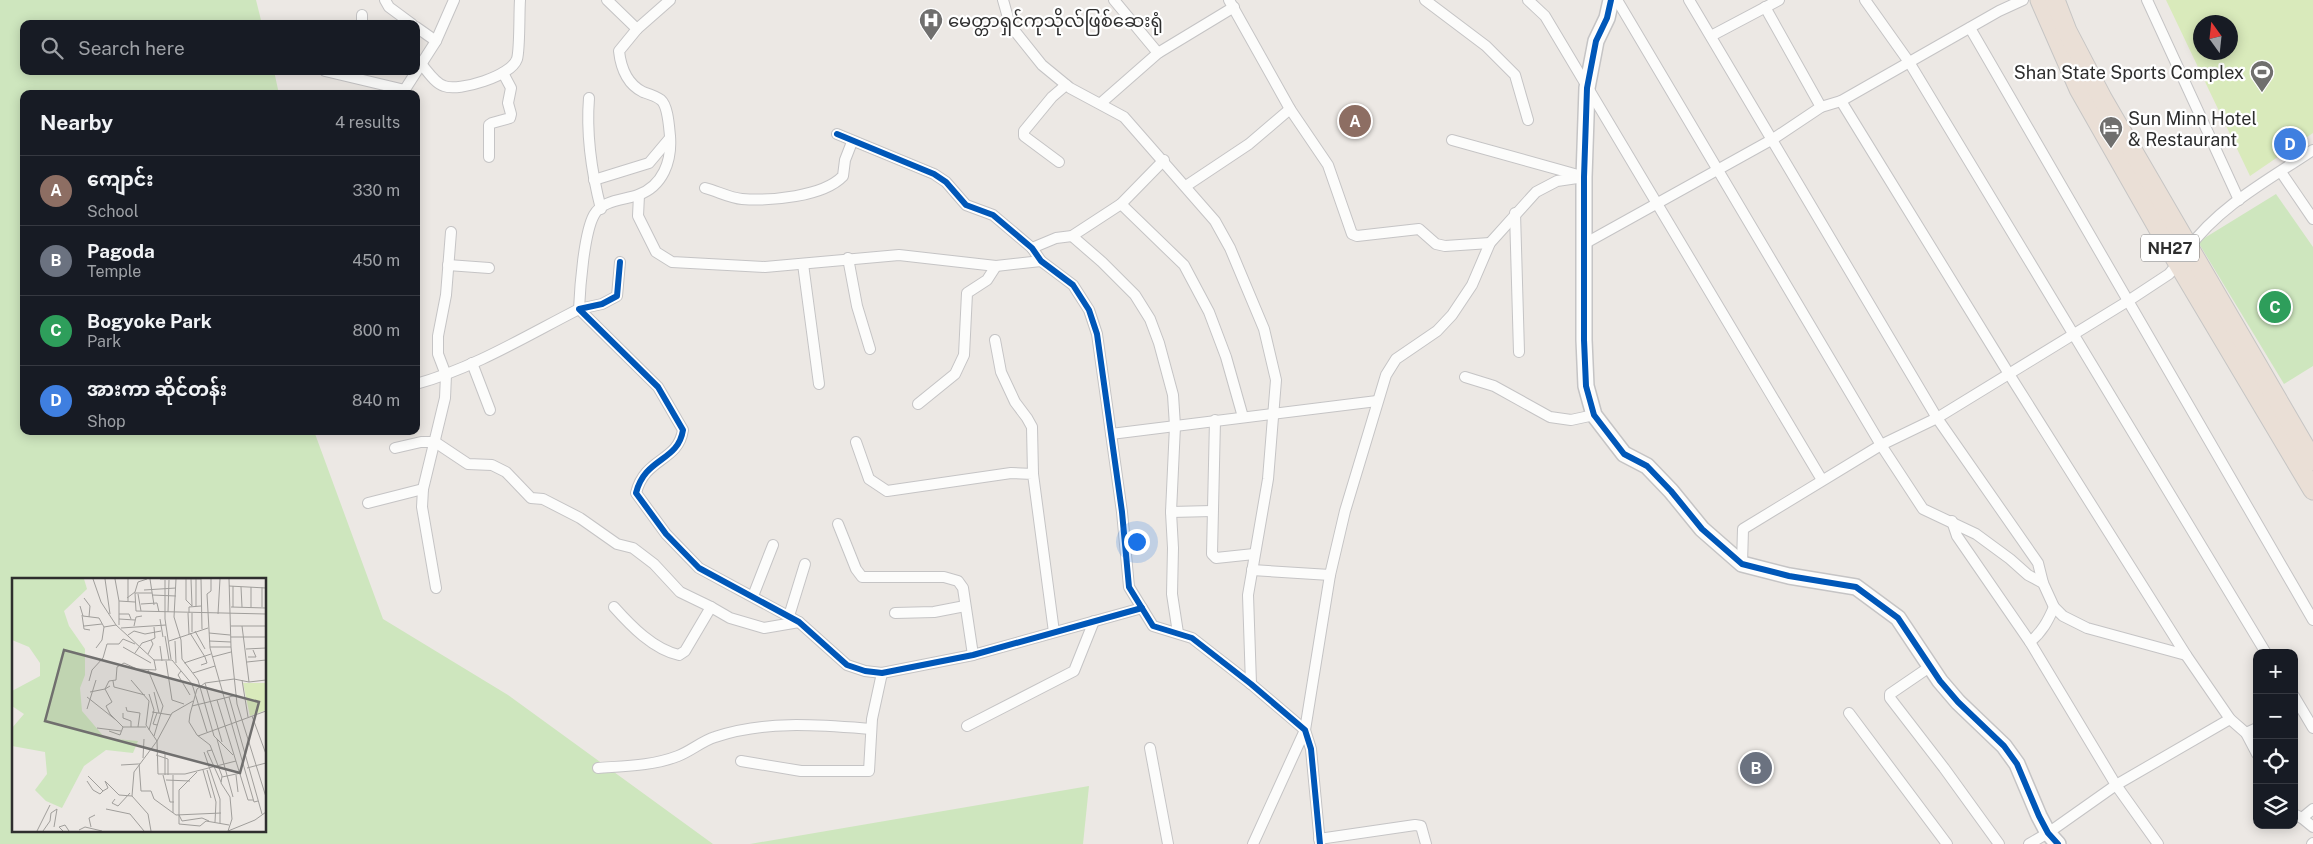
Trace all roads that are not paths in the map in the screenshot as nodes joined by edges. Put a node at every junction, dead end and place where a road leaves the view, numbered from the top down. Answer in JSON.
{"nodes":[{"id":1,"x":384,"y":0,"type":"edge"},
{"id":2,"x":454,"y":0,"type":"edge"},
{"id":3,"x":520,"y":0,"type":"edge"},
{"id":4,"x":607,"y":0,"type":"edge"},
{"id":5,"x":670,"y":0,"type":"edge"},
{"id":6,"x":1003,"y":0,"type":"edge"},
{"id":7,"x":1114,"y":0,"type":"edge"},
{"id":8,"x":1425,"y":0,"type":"edge"},
{"id":9,"x":1528,"y":0,"type":"edge"},
{"id":10,"x":1611,"y":0,"type":"edge"},
{"id":11,"x":1618,"y":0,"type":"edge"},
{"id":12,"x":1689,"y":0,"type":"edge"},
{"id":13,"x":1779,"y":0,"type":"edge"},
{"id":14,"x":1865,"y":0,"type":"edge"},
{"id":15,"x":2023,"y":0,"type":"edge"},
{"id":16,"x":2040,"y":0,"type":"edge"},
{"id":17,"x":2055,"y":0,"type":"edge"},
{"id":18,"x":2146,"y":0,"type":"edge"},
{"id":19,"x":1231,"y":3,"type":"edge"},
{"id":20,"x":1766,"y":7,"type":"junction"},
{"id":21,"x":407,"y":20,"type":"edge"},
{"id":22,"x":1970,"y":28,"type":"junction"},
{"id":23,"x":637,"y":29,"type":"junction"},
{"id":24,"x":420,"y":30,"type":"edge"},
{"id":25,"x":1711,"y":36,"type":"junction"},
{"id":26,"x":436,"y":41,"type":"junction"},
{"id":27,"x":1158,"y":53,"type":"junction"},
{"id":28,"x":1909,"y":62,"type":"junction"},
{"id":29,"x":422,"y":65,"type":"junction"},
{"id":30,"x":420,"y":68,"type":"edge"},
{"id":31,"x":503,"y":73,"type":"junction"},
{"id":32,"x":415,"y":75,"type":"edge"},
{"id":33,"x":363,"y":76,"type":"edge"},
{"id":34,"x":1066,"y":85,"type":"junction"},
{"id":35,"x":1588,"y":88,"type":"junction"},
{"id":36,"x":398,"y":90,"type":"edge"},
{"id":37,"x":404,"y":90,"type":"edge"},
{"id":38,"x":589,"y":98,"type":"dead end"},
{"id":39,"x":1841,"y":101,"type":"junction"},
{"id":40,"x":1101,"y":103,"type":"junction"},
{"id":41,"x":1821,"y":107,"type":"junction"},
{"id":42,"x":1290,"y":109,"type":"junction"},
{"id":43,"x":1528,"y":120,"type":"dead end"},
{"id":44,"x":837,"y":134,"type":"dead end"},
{"id":45,"x":670,"y":138,"type":"junction"},
{"id":46,"x":1773,"y":139,"type":"junction"},
{"id":47,"x":1452,"y":140,"type":"dead end"},
{"id":48,"x":852,"y":142,"type":"junction"},
{"id":49,"x":2313,"y":150,"type":"edge"},
{"id":50,"x":489,"y":157,"type":"dead end"},
{"id":51,"x":1164,"y":160,"type":"junction"},
{"id":52,"x":1059,"y":162,"type":"dead end"},
{"id":53,"x":1718,"y":168,"type":"junction"},
{"id":54,"x":2280,"y":172,"type":"junction"},
{"id":55,"x":1584,"y":177,"type":"junction"},
{"id":56,"x":594,"y":180,"type":"junction"},
{"id":57,"x":1186,"y":186,"type":"junction"},
{"id":58,"x":705,"y":188,"type":"dead end"},
{"id":59,"x":639,"y":195,"type":"junction"},
{"id":60,"x":2239,"y":200,"type":"junction"},
{"id":61,"x":1656,"y":203,"type":"junction"},
{"id":62,"x":1121,"y":204,"type":"junction"},
{"id":63,"x":601,"y":209,"type":"junction"},
{"id":64,"x":1515,"y":213,"type":"junction"},
{"id":65,"x":2313,"y":220,"type":"edge"},
{"id":66,"x":451,"y":232,"type":"dead end"},
{"id":67,"x":1072,"y":236,"type":"junction"},
{"id":68,"x":1490,"y":243,"type":"junction"},
{"id":69,"x":1584,"y":244,"type":"junction"},
{"id":70,"x":2190,"y":246,"type":"junction"},
{"id":71,"x":1032,"y":248,"type":"junction"},
{"id":72,"x":848,"y":258,"type":"junction"},
{"id":73,"x":1041,"y":261,"type":"junction"},
{"id":74,"x":620,"y":262,"type":"dead end"},
{"id":75,"x":2178,"y":263,"type":"junction"},
{"id":76,"x":803,"y":264,"type":"junction"},
{"id":77,"x":448,"y":265,"type":"junction"},
{"id":78,"x":996,"y":266,"type":"junction"},
{"id":79,"x":489,"y":268,"type":"dead end"},
{"id":80,"x":2128,"y":301,"type":"junction"},
{"id":81,"x":579,"y":309,"type":"junction"},
{"id":82,"x":2074,"y":334,"type":"junction"},
{"id":83,"x":995,"y":340,"type":"dead end"},
{"id":84,"x":870,"y":349,"type":"dead end"},
{"id":85,"x":1519,"y":352,"type":"dead end"},
{"id":86,"x":472,"y":364,"type":"junction"},
{"id":87,"x":2009,"y":374,"type":"junction"},
{"id":88,"x":446,"y":376,"type":"junction"},
{"id":89,"x":1465,"y":377,"type":"dead end"},
{"id":90,"x":420,"y":383,"type":"edge"},
{"id":91,"x":819,"y":384,"type":"dead end"},
{"id":92,"x":1377,"y":402,"type":"junction"},
{"id":93,"x":918,"y":404,"type":"dead end"},
{"id":94,"x":490,"y":410,"type":"dead end"},
{"id":95,"x":1273,"y":415,"type":"junction"},
{"id":96,"x":1594,"y":415,"type":"junction"},
{"id":97,"x":1243,"y":417,"type":"junction"},
{"id":98,"x":1937,"y":418,"type":"junction"},
{"id":99,"x":1215,"y":420,"type":"junction"},
{"id":100,"x":1175,"y":426,"type":"junction"},
{"id":101,"x":1111,"y":434,"type":"junction"},
{"id":102,"x":435,"y":442,"type":"junction"},
{"id":103,"x":856,"y":442,"type":"dead end"},
{"id":104,"x":1881,"y":445,"type":"junction"},
{"id":105,"x":395,"y":448,"type":"dead end"},
{"id":106,"x":2313,"y":461,"type":"edge"},
{"id":107,"x":1033,"y":474,"type":"junction"},
{"id":108,"x":1822,"y":480,"type":"junction"},
{"id":109,"x":423,"y":489,"type":"junction"},
{"id":110,"x":2313,"y":490,"type":"edge"},
{"id":111,"x":368,"y":502,"type":"dead end"},
{"id":112,"x":1212,"y":511,"type":"junction"},
{"id":113,"x":1171,"y":512,"type":"junction"},
{"id":114,"x":1952,"y":521,"type":"junction"},
{"id":115,"x":838,"y":524,"type":"dead end"},
{"id":116,"x":772,"y":545,"type":"dead end"},
{"id":117,"x":1254,"y":554,"type":"junction"},
{"id":118,"x":806,"y":564,"type":"dead end"},
{"id":119,"x":1742,"y":564,"type":"junction"},
{"id":120,"x":1252,"y":570,"type":"junction"},
{"id":121,"x":1330,"y":575,"type":"junction"},
{"id":122,"x":2043,"y":582,"type":"junction"},
{"id":123,"x":436,"y":588,"type":"dead end"},
{"id":124,"x":753,"y":596,"type":"junction"},
{"id":125,"x":965,"y":606,"type":"junction"},
{"id":126,"x":614,"y":607,"type":"dead end"},
{"id":127,"x":712,"y":607,"type":"junction"},
{"id":128,"x":2054,"y":607,"type":"junction"},
{"id":129,"x":1142,"y":608,"type":"junction"},
{"id":130,"x":895,"y":613,"type":"dead end"},
{"id":131,"x":789,"y":616,"type":"junction"},
{"id":132,"x":2313,"y":620,"type":"edge"},
{"id":133,"x":1094,"y":621,"type":"junction"},
{"id":134,"x":799,"y":622,"type":"junction"},
{"id":135,"x":1054,"y":632,"type":"junction"},
{"id":136,"x":1178,"y":633,"type":"junction"},
{"id":137,"x":2030,"y":642,"type":"junction"},
{"id":138,"x":2264,"y":649,"type":"edge"},
{"id":139,"x":973,"y":655,"type":"junction"},
{"id":140,"x":2186,"y":655,"type":"junction"},
{"id":141,"x":1931,"y":666,"type":"junction"},
{"id":142,"x":882,"y":673,"type":"junction"},
{"id":143,"x":1251,"y":684,"type":"junction"},
{"id":144,"x":1849,"y":713,"type":"dead end"},
{"id":145,"x":2299,"y":713,"type":"edge"},
{"id":146,"x":2230,"y":719,"type":"junction"},
{"id":147,"x":967,"y":726,"type":"dead end"},
{"id":148,"x":2313,"y":728,"type":"edge"},
{"id":149,"x":871,"y":729,"type":"junction"},
{"id":150,"x":1305,"y":730,"type":"junction"},
{"id":151,"x":2253,"y":730,"type":"edge"},
{"id":152,"x":2246,"y":733,"type":"junction"},
{"id":153,"x":2253,"y":746,"type":"edge"},
{"id":154,"x":1150,"y":748,"type":"dead end"},
{"id":155,"x":742,"y":761,"type":"dead end"},
{"id":156,"x":598,"y":768,"type":"dead end"},
{"id":157,"x":2116,"y":786,"type":"junction"},
{"id":158,"x":2313,"y":809,"type":"edge"},
{"id":159,"x":2298,"y":816,"type":"edge"},
{"id":160,"x":2313,"y":827,"type":"edge"},
{"id":161,"x":2053,"y":839,"type":"edge"},
{"id":162,"x":1319,"y":841,"type":"edge"},
{"id":163,"x":1168,"y":844,"type":"edge"},
{"id":164,"x":1253,"y":844,"type":"edge"},
{"id":165,"x":1426,"y":844,"type":"edge"},
{"id":166,"x":1947,"y":844,"type":"edge"},
{"id":167,"x":1998,"y":844,"type":"edge"},
{"id":168,"x":2029,"y":844,"type":"edge"},
{"id":169,"x":2158,"y":844,"type":"edge"}],
"edges":[{"from":1,"to":21,"type":"street"},
{"from":2,"to":26,"type":"street"},
{"from":3,"to":31,"type":"street"},
{"from":4,"to":23,"type":"street"},
{"from":5,"to":23,"type":"street"},
{"from":6,"to":34,"type":"street"},
{"from":7,"to":27,"type":"street"},
{"from":8,"to":43,"type":"street"},
{"from":9,"to":35,"type":"street"},
{"from":10,"to":35,"type":"street"},
{"from":11,"to":53,"type":"street"},
{"from":12,"to":25,"type":"street"},
{"from":13,"to":20,"type":"street"},
{"from":14,"to":28,"type":"street"},
{"from":15,"to":22,"type":"street"},
{"from":16,"to":75,"type":"highway","number":"NH27"},
{"from":17,"to":70,"type":"highway","number":"NH27"},
{"from":18,"to":60,"type":"street"},
{"from":19,"to":27,"type":"street"},
{"from":19,"to":42,"type":"street"},
{"from":20,"to":25,"type":"street"},
{"from":20,"to":41,"type":"street"},
{"from":22,"to":28,"type":"street"},
{"from":22,"to":80,"type":"street"},
{"from":23,"to":45,"type":"street"},
{"from":24,"to":26,"type":"street"},
{"from":25,"to":46,"type":"street"},
{"from":26,"to":29,"type":"street"},
{"from":27,"to":40,"type":"street"},
{"from":28,"to":39,"type":"street"},
{"from":28,"to":82,"type":"street"},
{"from":29,"to":30,"type":"street"},
{"from":29,"to":31,"type":"street"},
{"from":31,"to":50,"type":"street"},
{"from":32,"to":37,"type":"street"},
{"from":33,"to":36,"type":"street"},
{"from":34,"to":40,"type":"street"},
{"from":34,"to":52,"type":"street"},
{"from":35,"to":55,"type":"street"},
{"from":35,"to":61,"type":"street"},
{"from":38,"to":56,"type":"street"},
{"from":39,"to":41,"type":"street"},
{"from":39,"to":87,"type":"street"},
{"from":40,"to":51,"type":"street"},
{"from":41,"to":46,"type":"street"},
{"from":42,"to":57,"type":"street"},
{"from":42,"to":68,"type":"street"},
{"from":44,"to":48,"type":"street"},
{"from":45,"to":56,"type":"street"},
{"from":45,"to":59,"type":"street"},
{"from":46,"to":53,"type":"street"},
{"from":46,"to":98,"type":"street"},
{"from":47,"to":55,"type":"street"},
{"from":48,"to":58,"type":"street"},
{"from":48,"to":71,"type":"street"},
{"from":49,"to":54,"type":"street"},
{"from":51,"to":57,"type":"street"},
{"from":51,"to":62,"type":"street"},
{"from":53,"to":61,"type":"street"},
{"from":53,"to":104,"type":"street"},
{"from":54,"to":60,"type":"street"},
{"from":54,"to":65,"type":"street"},
{"from":55,"to":64,"type":"street"},
{"from":55,"to":69,"type":"street"},
{"from":56,"to":63,"type":"street"},
{"from":57,"to":95,"type":"street"},
{"from":59,"to":63,"type":"street"},
{"from":59,"to":76,"type":"street"},
{"from":60,"to":70,"type":"street"},
{"from":61,"to":69,"type":"street"},
{"from":61,"to":108,"type":"street"},
{"from":62,"to":67,"type":"street"},
{"from":62,"to":97,"type":"street"},
{"from":63,"to":81,"type":"street"},
{"from":64,"to":68,"type":"street"},
{"from":64,"to":85,"type":"street"},
{"from":66,"to":77,"type":"street"},
{"from":67,"to":71,"type":"street"},
{"from":67,"to":100,"type":"street"},
{"from":68,"to":92,"type":"street"},
{"from":69,"to":96,"type":"street"},
{"from":70,"to":75,"type":"street"},
{"from":70,"to":106,"type":"highway","number":"NH27"},
{"from":71,"to":73,"type":"street"},
{"from":72,"to":76,"type":"street"},
{"from":72,"to":78,"type":"street"},
{"from":72,"to":84,"type":"street"},
{"from":73,"to":78,"type":"street"},
{"from":73,"to":101,"type":"street"},
{"from":74,"to":81,"type":"street"},
{"from":75,"to":80,"type":"street"},
{"from":75,"to":110,"type":"highway","number":"NH27"},
{"from":76,"to":91,"type":"street"},
{"from":77,"to":79,"type":"street"},
{"from":77,"to":88,"type":"street"},
{"from":78,"to":93,"type":"street"},
{"from":80,"to":82,"type":"street"},
{"from":80,"to":132,"type":"street"},
{"from":81,"to":86,"type":"street"},
{"from":81,"to":124,"type":"street"},
{"from":82,"to":87,"type":"street"},
{"from":82,"to":138,"type":"street"},
{"from":83,"to":107,"type":"street"},
{"from":86,"to":88,"type":"street"},
{"from":86,"to":94,"type":"street"},
{"from":87,"to":98,"type":"street"},
{"from":87,"to":140,"type":"street"},
{"from":88,"to":90,"type":"street"},
{"from":88,"to":102,"type":"street"},
{"from":89,"to":96,"type":"street"},
{"from":92,"to":95,"type":"street"},
{"from":92,"to":121,"type":"street"},
{"from":95,"to":97,"type":"street"},
{"from":95,"to":117,"type":"street"},
{"from":96,"to":119,"type":"street"},
{"from":97,"to":99,"type":"street"},
{"from":98,"to":104,"type":"street"},
{"from":98,"to":122,"type":"street"},
{"from":99,"to":100,"type":"street"},
{"from":99,"to":112,"type":"street"},
{"from":100,"to":101,"type":"street"},
{"from":100,"to":113,"type":"street"},
{"from":101,"to":129,"type":"street"},
{"from":102,"to":105,"type":"street"},
{"from":102,"to":109,"type":"street"},
{"from":102,"to":127,"type":"street"},
{"from":103,"to":107,"type":"street"},
{"from":104,"to":108,"type":"street"},
{"from":104,"to":114,"type":"street"},
{"from":107,"to":135,"type":"street"},
{"from":108,"to":119,"type":"street"},
{"from":109,"to":111,"type":"street"},
{"from":109,"to":123,"type":"street"},
{"from":112,"to":113,"type":"street"},
{"from":112,"to":117,"type":"street"},
{"from":113,"to":136,"type":"street"},
{"from":114,"to":122,"type":"street"},
{"from":114,"to":137,"type":"street"},
{"from":115,"to":125,"type":"street"},
{"from":116,"to":124,"type":"street"},
{"from":117,"to":120,"type":"street"},
{"from":118,"to":131,"type":"street"},
{"from":119,"to":141,"type":"street"},
{"from":120,"to":121,"type":"street"},
{"from":120,"to":143,"type":"street"},
{"from":121,"to":150,"type":"street"},
{"from":122,"to":128,"type":"street"},
{"from":124,"to":131,"type":"street"},
{"from":125,"to":130,"type":"street"},
{"from":125,"to":139,"type":"street"},
{"from":126,"to":127,"type":"street"},
{"from":127,"to":134,"type":"street"},
{"from":128,"to":137,"type":"street"},
{"from":128,"to":140,"type":"street"},
{"from":129,"to":133,"type":"street"},
{"from":129,"to":136,"type":"street"},
{"from":131,"to":134,"type":"street"},
{"from":133,"to":135,"type":"street"},
{"from":133,"to":147,"type":"street"},
{"from":134,"to":142,"type":"street"},
{"from":135,"to":139,"type":"street"},
{"from":136,"to":143,"type":"street"},
{"from":137,"to":157,"type":"street"},
{"from":139,"to":142,"type":"street"},
{"from":140,"to":146,"type":"street"},
{"from":141,"to":161,"type":"street"},
{"from":141,"to":167,"type":"street"},
{"from":142,"to":149,"type":"street"},
{"from":143,"to":150,"type":"street"},
{"from":144,"to":166,"type":"street"},
{"from":145,"to":148,"type":"street"},
{"from":146,"to":152,"type":"street"},
{"from":146,"to":157,"type":"street"},
{"from":149,"to":155,"type":"street"},
{"from":149,"to":156,"type":"street"},
{"from":150,"to":162,"type":"street"},
{"from":150,"to":164,"type":"street"},
{"from":151,"to":152,"type":"street"},
{"from":152,"to":153,"type":"street"},
{"from":154,"to":163,"type":"street"},
{"from":157,"to":161,"type":"street"},
{"from":157,"to":169,"type":"street"},
{"from":158,"to":159,"type":"street"},
{"from":159,"to":160,"type":"street"},
{"from":161,"to":168,"type":"street"},
{"from":162,"to":165,"type":"street"}]}
